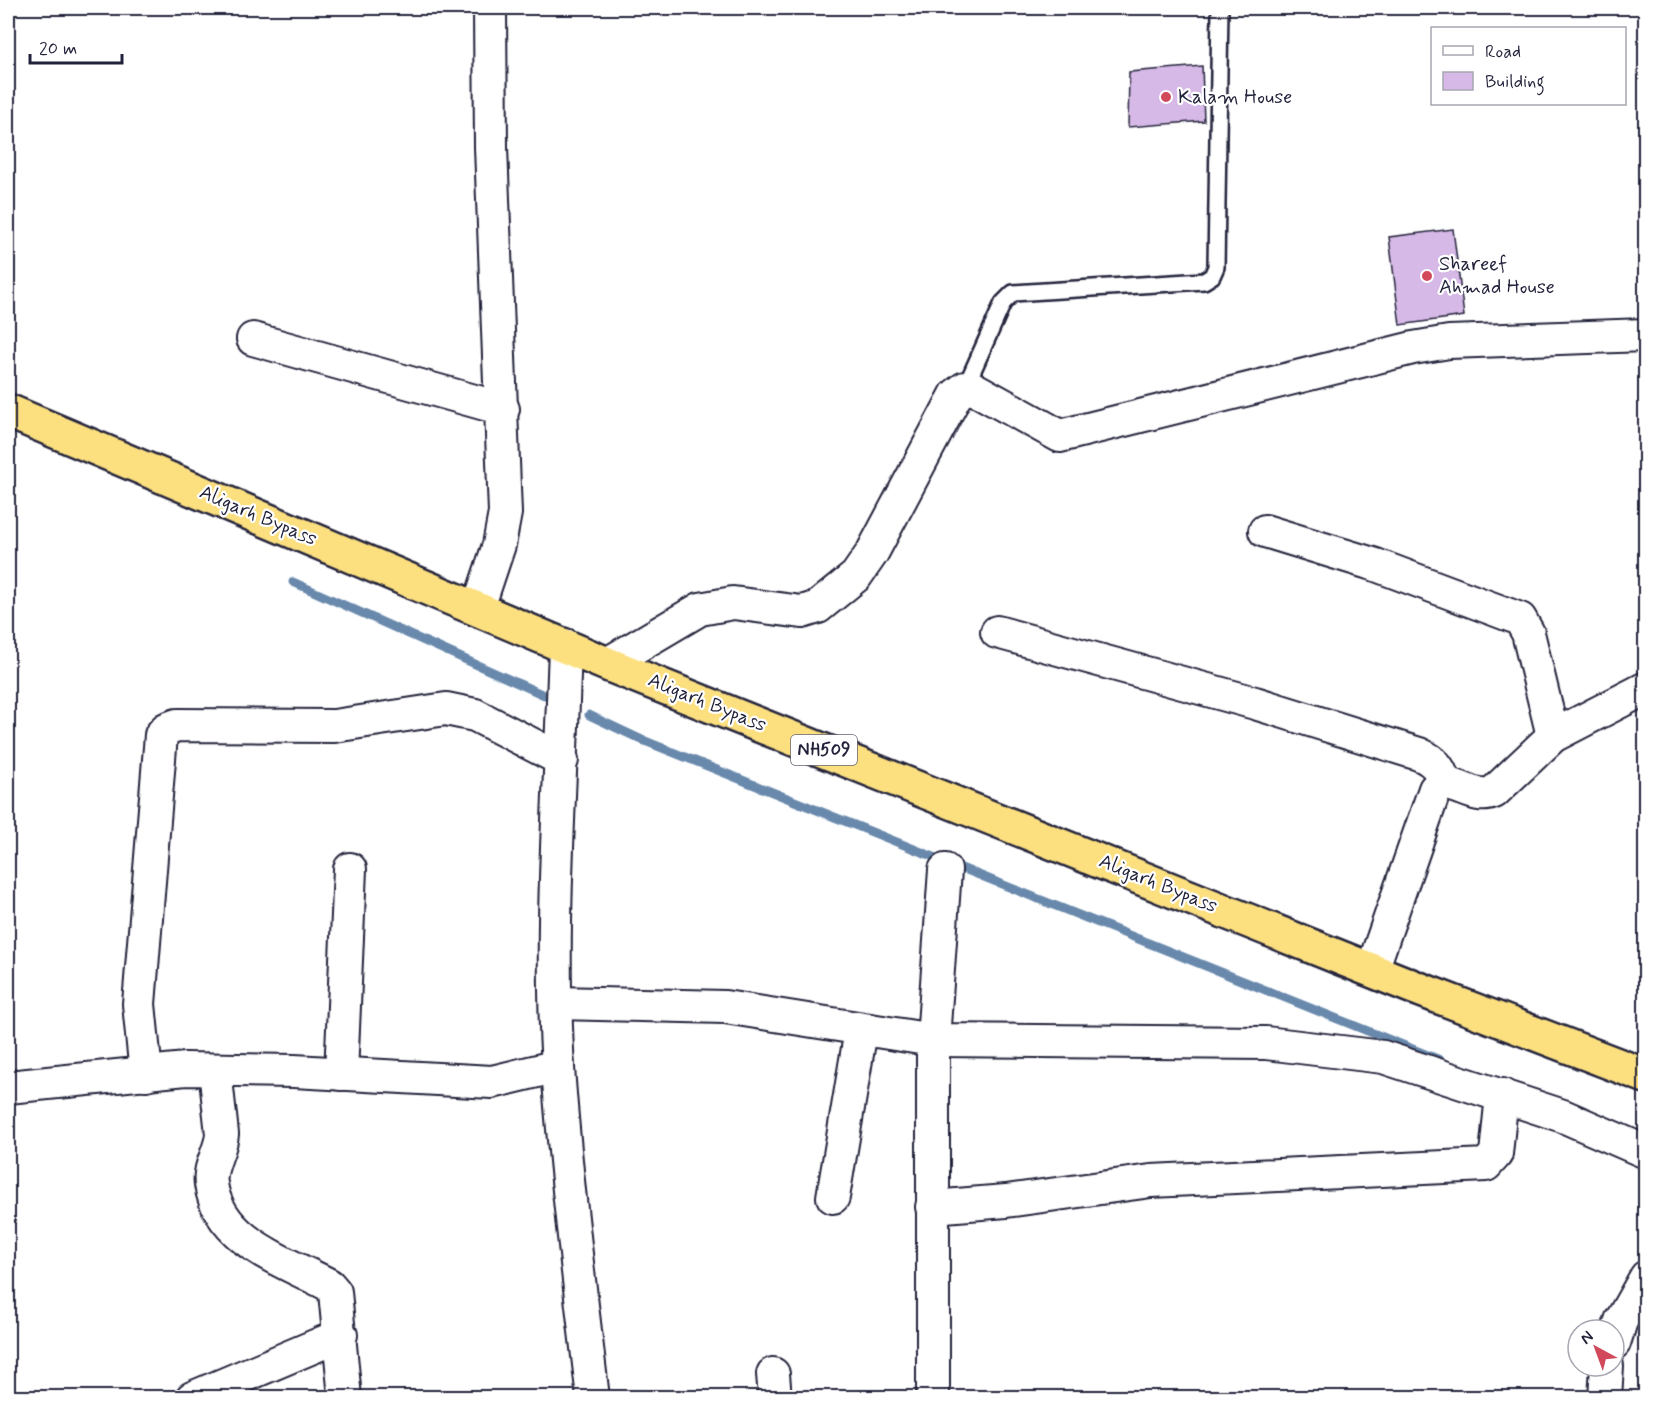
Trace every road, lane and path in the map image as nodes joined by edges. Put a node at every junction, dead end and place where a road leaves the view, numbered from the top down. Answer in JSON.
{"nodes":[{"id":1,"x":490,"y":8,"type":"edge"},
{"id":2,"x":1220,"y":8,"type":"edge"},
{"id":3,"x":1646,"y":335,"type":"edge"},
{"id":4,"x":253,"y":339,"type":"dead end"},
{"id":5,"x":965,"y":388,"type":"junction"},
{"id":6,"x":503,"y":409,"type":"junction"},
{"id":7,"x":8,"y":411,"type":"edge"},
{"id":8,"x":1265,"y":531,"type":"dead end"},
{"id":9,"x":478,"y":608,"type":"junction"},
{"id":10,"x":997,"y":632,"type":"dead end"},
{"id":11,"x":565,"y":645,"type":"junction"},
{"id":12,"x":608,"y":664,"type":"junction"},
{"id":13,"x":1646,"y":688,"type":"edge"},
{"id":14,"x":1553,"y":736,"type":"junction"},
{"id":15,"x":562,"y":760,"type":"junction"},
{"id":16,"x":1445,"y":784,"type":"junction"},
{"id":17,"x":350,"y":869,"type":"dead end"},
{"id":18,"x":945,"y":870,"type":"dead end"},
{"id":19,"x":1372,"y":970,"type":"junction"},
{"id":20,"x":557,"y":1003,"type":"junction"},
{"id":21,"x":861,"y":1030,"type":"junction"},
{"id":22,"x":933,"y":1040,"type":"junction"},
{"id":23,"x":558,"y":1066,"type":"junction"},
{"id":24,"x":215,"y":1070,"type":"junction"},
{"id":25,"x":146,"y":1074,"type":"junction"},
{"id":26,"x":341,"y":1074,"type":"junction"},
{"id":27,"x":1646,"y":1076,"type":"edge"},
{"id":28,"x":8,"y":1087,"type":"edge"},
{"id":29,"x":1503,"y":1095,"type":"junction"},
{"id":30,"x":1646,"y":1152,"type":"edge"},
{"id":31,"x":833,"y":1197,"type":"dead end"},
{"id":32,"x":932,"y":1207,"type":"junction"},
{"id":33,"x":1646,"y":1277,"type":"edge"},
{"id":34,"x":1623,"y":1318,"type":"edge"},
{"id":35,"x":340,"y":1335,"type":"junction"},
{"id":36,"x":1606,"y":1378,"type":"edge"},
{"id":37,"x":192,"y":1398,"type":"edge"},
{"id":38,"x":345,"y":1398,"type":"edge"},
{"id":39,"x":593,"y":1398,"type":"edge"},
{"id":40,"x":933,"y":1398,"type":"edge"},
{"id":41,"x":1605,"y":1398,"type":"edge"}],
"edges":[{"from":1,"to":6,"type":"street"},
{"from":2,"to":5,"type":"lane"},
{"from":3,"to":5,"type":"street"},
{"from":4,"to":6,"type":"street"},
{"from":5,"to":12,"type":"street"},
{"from":6,"to":9,"type":"street"},
{"from":7,"to":9,"type":"highway","name":"Aligarh Bypass","number":"NH509"},
{"from":8,"to":14,"type":"street"},
{"from":9,"to":11,"type":"highway","name":"Aligarh Bypass","number":"NH509"},
{"from":10,"to":16,"type":"street"},
{"from":11,"to":12,"type":"highway","name":"Aligarh Bypass","number":"NH509"},
{"from":11,"to":15,"type":"street"},
{"from":12,"to":19,"type":"highway","name":"Aligarh Bypass","number":"NH509"},
{"from":13,"to":14,"type":"street"},
{"from":14,"to":16,"type":"street"},
{"from":15,"to":20,"type":"street"},
{"from":15,"to":25,"type":"street"},
{"from":16,"to":19,"type":"street"},
{"from":17,"to":26,"type":"street"},
{"from":18,"to":22,"type":"street"},
{"from":19,"to":27,"type":"highway","name":"Aligarh Bypass","number":"NH509"},
{"from":20,"to":21,"type":"street"},
{"from":20,"to":23,"type":"street"},
{"from":21,"to":22,"type":"street"},
{"from":21,"to":31,"type":"street"},
{"from":22,"to":29,"type":"street"},
{"from":22,"to":32,"type":"street"},
{"from":23,"to":26,"type":"street"},
{"from":23,"to":39,"type":"street"},
{"from":24,"to":25,"type":"street"},
{"from":24,"to":26,"type":"street"},
{"from":24,"to":35,"type":"street"},
{"from":25,"to":28,"type":"street"},
{"from":29,"to":30,"type":"street"},
{"from":29,"to":32,"type":"street"},
{"from":32,"to":40,"type":"street"},
{"from":33,"to":34,"type":"street"},
{"from":35,"to":37,"type":"street"},
{"from":35,"to":38,"type":"street"},
{"from":36,"to":41,"type":"street"}]}
